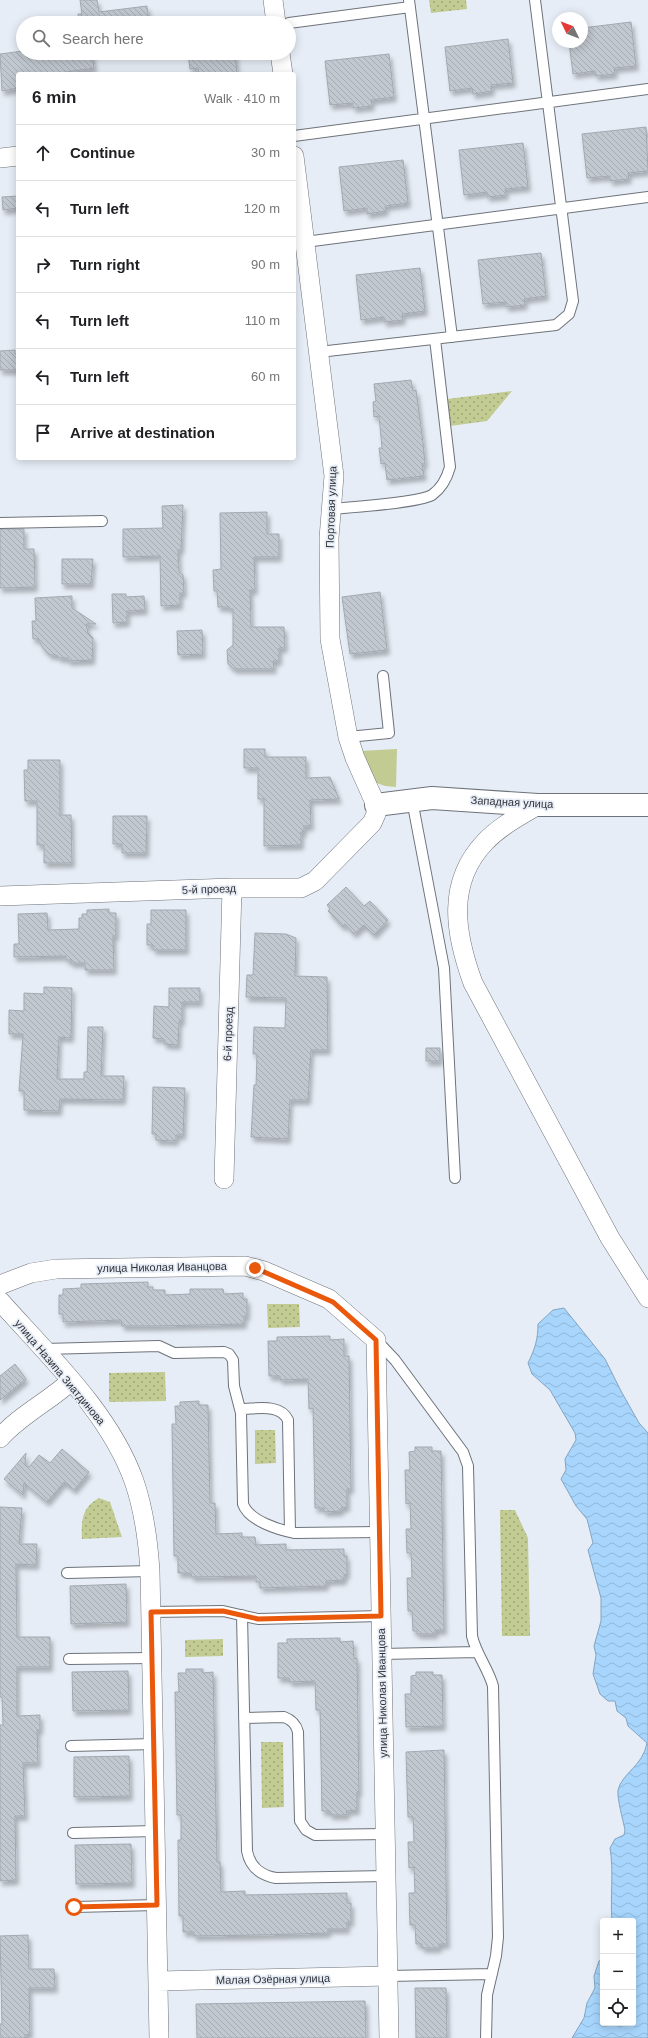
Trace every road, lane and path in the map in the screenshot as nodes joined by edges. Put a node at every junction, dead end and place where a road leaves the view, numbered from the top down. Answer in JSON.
{"nodes":[{"id":1,"x":273,"y":0,"type":"edge"},
{"id":2,"x":535,"y":0,"type":"edge"},
{"id":3,"x":409,"y":3,"type":"edge"},
{"id":4,"x":275,"y":16,"type":"edge"},
{"id":5,"x":296,"y":22,"type":"edge"},
{"id":6,"x":281,"y":60,"type":"edge"},
{"id":7,"x":283,"y":72,"type":"edge"},
{"id":8,"x":648,"y":89,"type":"edge"},
{"id":9,"x":548,"y":102,"type":"junction"},
{"id":10,"x":424,"y":119,"type":"junction"},
{"id":11,"x":296,"y":136,"type":"edge"},
{"id":12,"x":16,"y":156,"type":"edge"},
{"id":13,"x":0,"y":158,"type":"edge"},
{"id":14,"x":296,"y":172,"type":"edge"},
{"id":15,"x":648,"y":197,"type":"edge"},
{"id":16,"x":562,"y":208,"type":"junction"},
{"id":17,"x":438,"y":225,"type":"junction"},
{"id":18,"x":305,"y":242,"type":"junction"},
{"id":19,"x":452,"y":337,"type":"junction"},
{"id":20,"x":435,"y":339,"type":"junction"},
{"id":21,"x":319,"y":352,"type":"junction"},
{"id":22,"x":331,"y":509,"type":"junction"},
{"id":23,"x":102,"y":521,"type":"dead end"},
{"id":24,"x":0,"y":522,"type":"edge"},
{"id":25,"x":383,"y":676,"type":"dead end"},
{"id":26,"x":348,"y":737,"type":"junction"},
{"id":27,"x":412,"y":800,"type":"junction"},
{"id":28,"x":376,"y":805,"type":"junction"},
{"id":29,"x":538,"y":805,"type":"junction"},
{"id":30,"x":648,"y":805,"type":"edge"},
{"id":31,"x":232,"y":888,"type":"junction"},
{"id":32,"x":0,"y":896,"type":"edge"},
{"id":33,"x":455,"y":1178,"type":"dead end"},
{"id":34,"x":224,"y":1179,"type":"dead end"},
{"id":35,"x":0,"y":1285,"type":"edge"},
{"id":36,"x":648,"y":1298,"type":"edge"},
{"id":37,"x":0,"y":1301,"type":"edge"},
{"id":38,"x":376,"y":1340,"type":"junction"},
{"id":39,"x":42,"y":1349,"type":"junction"},
{"id":40,"x":71,"y":1381,"type":"junction"},
{"id":41,"x":241,"y":1409,"type":"junction"},
{"id":42,"x":0,"y":1438,"type":"edge"},
{"id":43,"x":290,"y":1532,"type":"junction"},
{"id":44,"x":379,"y":1532,"type":"junction"},
{"id":45,"x":150,"y":1571,"type":"junction"},
{"id":46,"x":67,"y":1573,"type":"dead end"},
{"id":47,"x":151,"y":1612,"type":"junction"},
{"id":48,"x":242,"y":1615,"type":"junction"},
{"id":49,"x":381,"y":1616,"type":"junction"},
{"id":50,"x":477,"y":1652,"type":"junction"},
{"id":51,"x":382,"y":1654,"type":"junction"},
{"id":52,"x":152,"y":1658,"type":"junction"},
{"id":53,"x":69,"y":1659,"type":"dead end"},
{"id":54,"x":244,"y":1718,"type":"junction"},
{"id":55,"x":154,"y":1744,"type":"junction"},
{"id":56,"x":71,"y":1746,"type":"dead end"},
{"id":57,"x":155,"y":1831,"type":"junction"},
{"id":58,"x":73,"y":1833,"type":"dead end"},
{"id":59,"x":385,"y":1834,"type":"junction"},
{"id":60,"x":386,"y":1876,"type":"junction"},
{"id":61,"x":157,"y":1905,"type":"junction"},
{"id":62,"x":74,"y":1907,"type":"dead end"},
{"id":63,"x":492,"y":1974,"type":"junction"},
{"id":64,"x":388,"y":1976,"type":"junction"},
{"id":65,"x":158,"y":1981,"type":"junction"},
{"id":66,"x":159,"y":2038,"type":"edge"},
{"id":67,"x":389,"y":2038,"type":"edge"},
{"id":68,"x":486,"y":2038,"type":"edge"}],
"edges":[{"from":1,"to":4,"type":"street"},
{"from":2,"to":9,"type":"lane"},
{"from":3,"to":5,"type":"lane"},
{"from":3,"to":10,"type":"lane"},
{"from":6,"to":7,"type":"street"},
{"from":8,"to":9,"type":"lane"},
{"from":9,"to":10,"type":"lane"},
{"from":9,"to":16,"type":"lane"},
{"from":10,"to":11,"type":"lane"},
{"from":10,"to":17,"type":"lane"},
{"from":12,"to":13,"type":"street"},
{"from":14,"to":18,"type":"street","name":"Портовая улица"},
{"from":15,"to":16,"type":"lane"},
{"from":16,"to":17,"type":"lane"},
{"from":16,"to":19,"type":"lane"},
{"from":17,"to":18,"type":"lane"},
{"from":17,"to":19,"type":"lane"},
{"from":18,"to":21,"type":"street","name":"Портовая улица"},
{"from":19,"to":20,"type":"lane"},
{"from":20,"to":21,"type":"lane"},
{"from":20,"to":22,"type":"lane"},
{"from":21,"to":22,"type":"street","name":"Портовая улица"},
{"from":22,"to":26,"type":"street","name":"Портовая улица"},
{"from":23,"to":24,"type":"lane"},
{"from":25,"to":26,"type":"lane"},
{"from":26,"to":28,"type":"street","name":"Портовая улица"},
{"from":27,"to":28,"type":"street","name":"Западная улица"},
{"from":27,"to":29,"type":"street","name":"Западная улица"},
{"from":27,"to":33,"type":"lane"},
{"from":28,"to":31,"type":"street","name":"5-й проезд"},
{"from":29,"to":30,"type":"street","name":"Западная улица"},
{"from":29,"to":36,"type":"street"},
{"from":31,"to":32,"type":"street","name":"5-й проезд"},
{"from":31,"to":34,"type":"street","name":"6-й проезд"},
{"from":35,"to":38,"type":"street","name":"улица Николая Иванцова"},
{"from":37,"to":39,"type":"street","name":"улица Назипа Зиатдинова"},
{"from":38,"to":44,"type":"street","name":"улица Николая Иванцова"},
{"from":38,"to":50,"type":"lane"},
{"from":39,"to":40,"type":"street","name":"улица Назипа Зиатдинова"},
{"from":39,"to":41,"type":"lane"},
{"from":40,"to":42,"type":"street"},
{"from":40,"to":45,"type":"street","name":"улица Назипа Зиатдинова"},
{"from":41,"to":43,"type":"lane"},
{"from":41,"to":43,"type":"lane"},
{"from":43,"to":44,"type":"lane"},
{"from":44,"to":49,"type":"street","name":"улица Николая Иванцова"},
{"from":45,"to":46,"type":"lane"},
{"from":45,"to":47,"type":"street","name":"улица Назипа Зиатдинова"},
{"from":47,"to":48,"type":"lane"},
{"from":47,"to":52,"type":"street","name":"улица Назипа Зиатдинова"},
{"from":48,"to":49,"type":"lane"},
{"from":48,"to":54,"type":"lane"},
{"from":49,"to":51,"type":"street","name":"улица Николая Иванцова"},
{"from":50,"to":51,"type":"lane"},
{"from":50,"to":63,"type":"lane"},
{"from":51,"to":59,"type":"street","name":"улица Николая Иванцова"},
{"from":52,"to":53,"type":"lane"},
{"from":52,"to":55,"type":"street","name":"улица Назипа Зиатдинова"},
{"from":54,"to":59,"type":"lane"},
{"from":54,"to":60,"type":"lane"},
{"from":55,"to":56,"type":"lane"},
{"from":55,"to":57,"type":"street","name":"улица Назипа Зиатдинова"},
{"from":57,"to":58,"type":"lane"},
{"from":57,"to":61,"type":"street","name":"улица Назипа Зиатдинова"},
{"from":59,"to":60,"type":"street","name":"улица Николая Иванцова"},
{"from":60,"to":64,"type":"street","name":"улица Николая Иванцова"},
{"from":61,"to":62,"type":"lane"},
{"from":61,"to":65,"type":"street","name":"улица Назипа Зиатдинова"},
{"from":63,"to":64,"type":"lane"},
{"from":63,"to":68,"type":"lane"},
{"from":64,"to":65,"type":"street","name":"Малая Озёрная улица"},
{"from":64,"to":67,"type":"street","name":"улица Николая Иванцова"},
{"from":65,"to":66,"type":"street","name":"улица Назипа Зиатдинова"}]}
